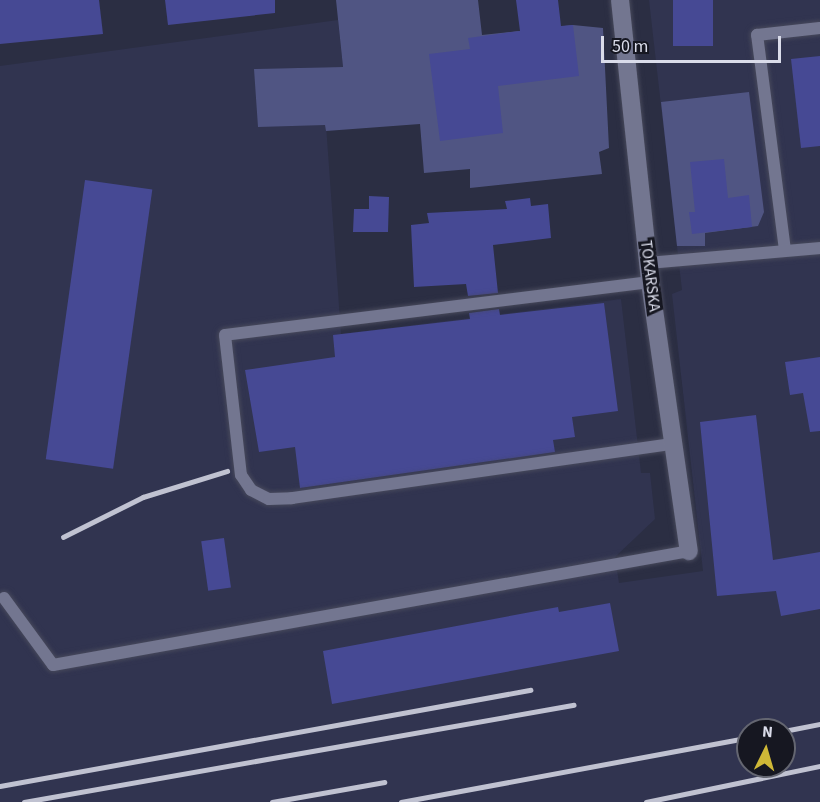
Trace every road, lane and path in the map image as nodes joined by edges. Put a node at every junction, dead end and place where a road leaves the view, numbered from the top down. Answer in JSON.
{"nodes":[{"id":1,"x":620,"y":0,"type":"edge"},
{"id":2,"x":820,"y":28,"type":"edge"},
{"id":3,"x":820,"y":248,"type":"edge"},
{"id":4,"x":785,"y":250,"type":"junction"},
{"id":5,"x":648,"y":263,"type":"junction"},
{"id":6,"x":650,"y":282,"type":"junction"},
{"id":7,"x":674,"y":444,"type":"junction"},
{"id":8,"x":689,"y":551,"type":"joint"},
{"id":9,"x":4,"y":598,"type":"dead end"}],
"edges":[{"from":1,"to":5,"type":"street","name":"TOKARSKA"},
{"from":2,"to":4,"type":"lane"},
{"from":3,"to":4,"type":"lane"},
{"from":4,"to":5,"type":"lane"},
{"from":5,"to":6,"type":"street","name":"TOKARSKA"},
{"from":6,"to":7,"type":"street","name":"TOKARSKA"},
{"from":6,"to":7,"type":"lane"},
{"from":7,"to":8,"type":"street","name":"TOKARSKA"},
{"from":8,"to":9,"type":"lane"}]}
